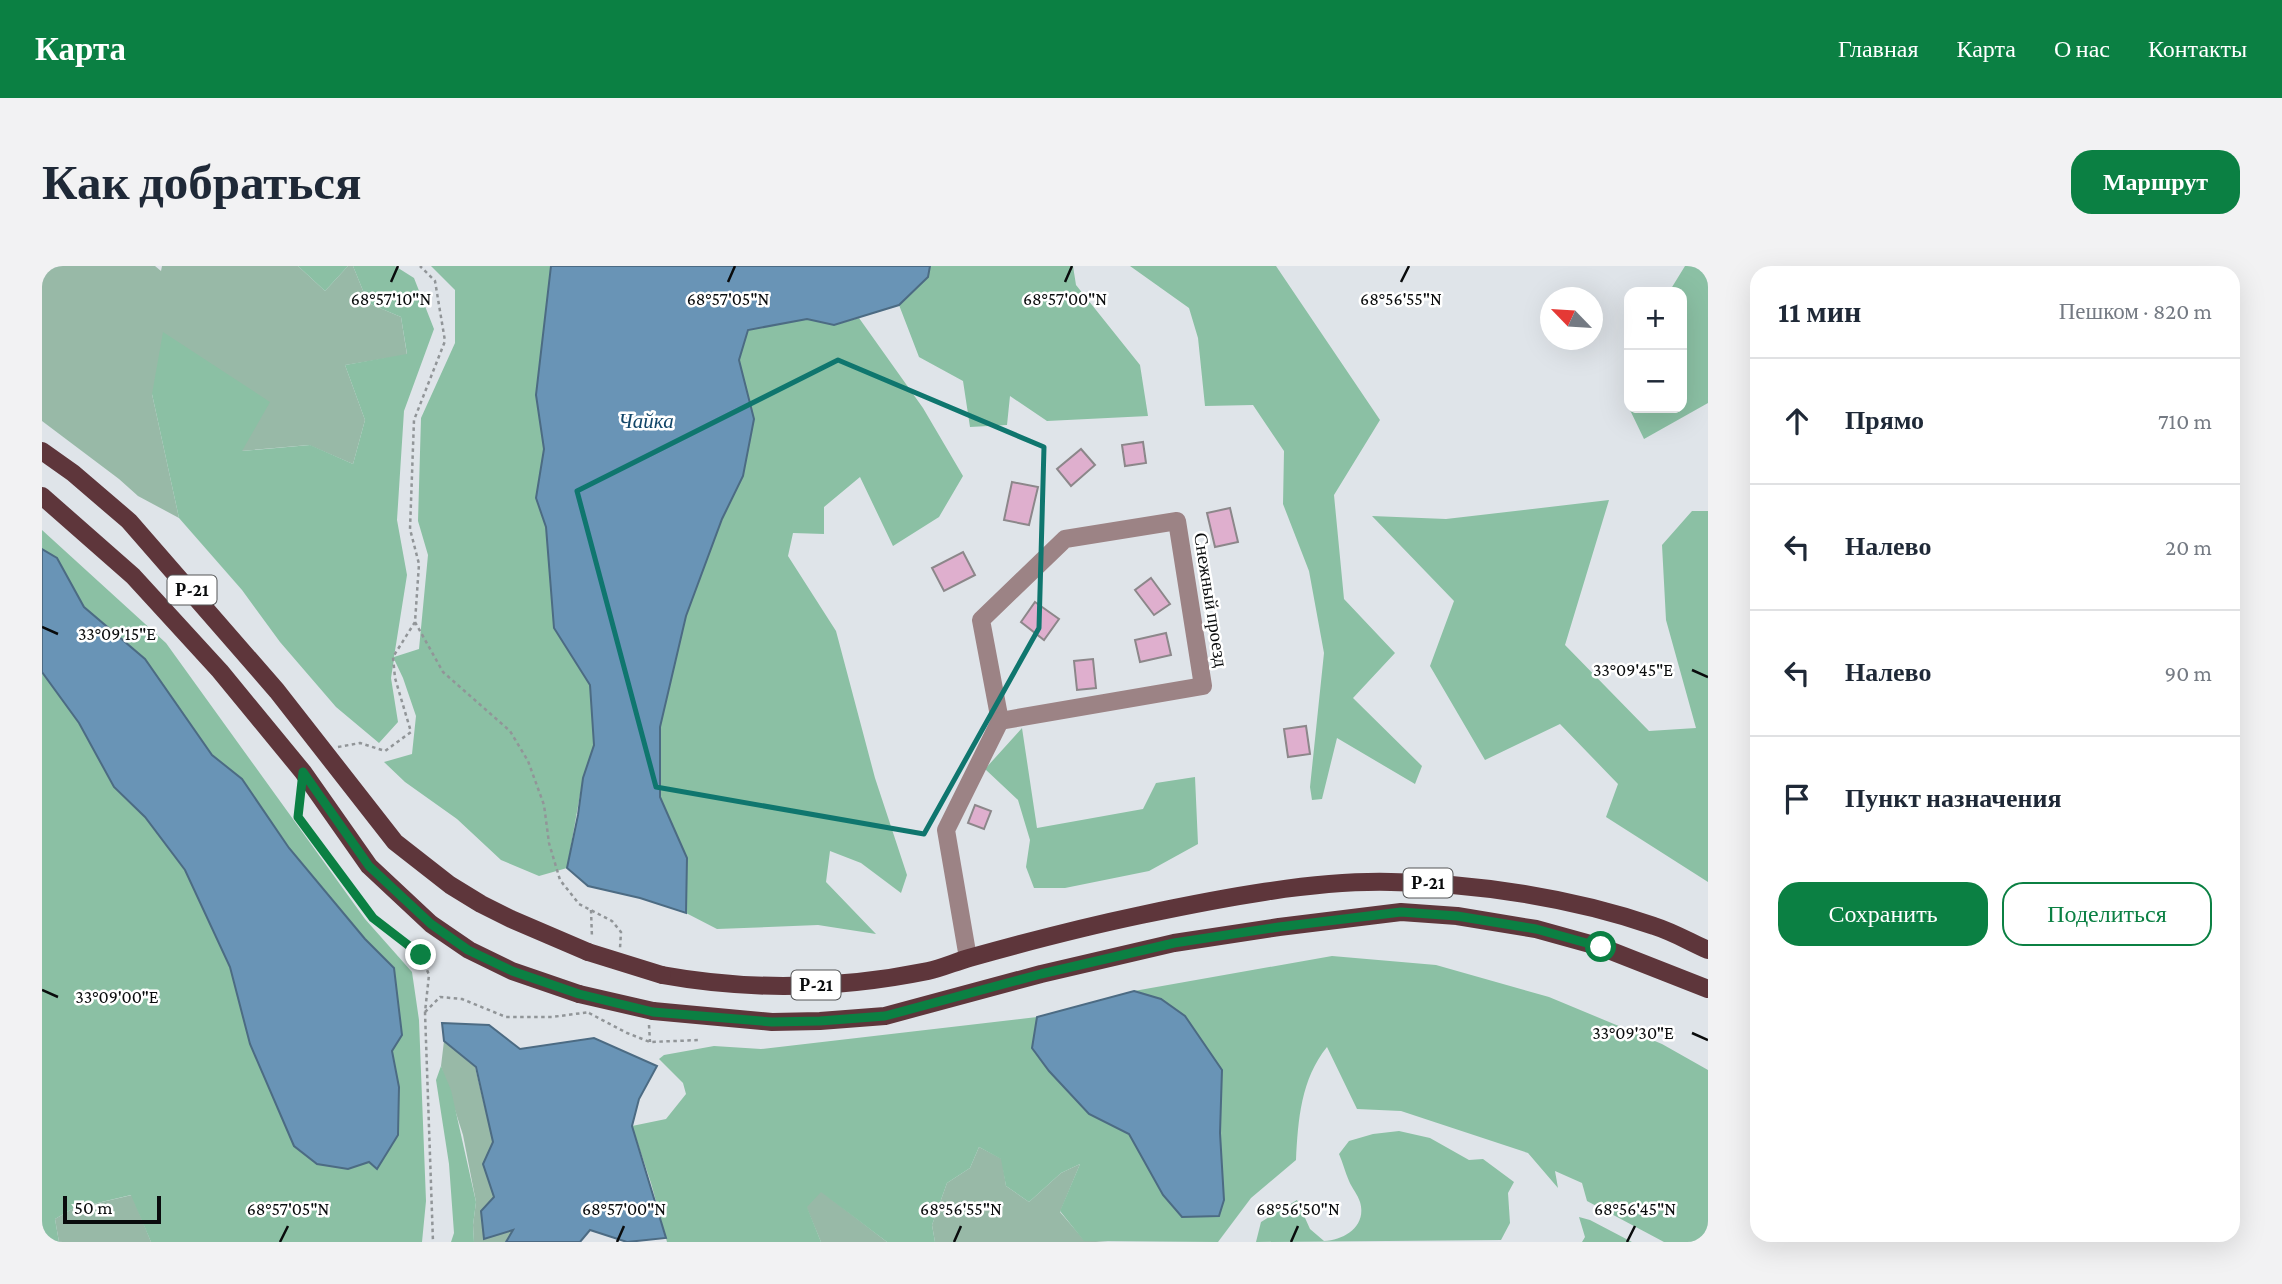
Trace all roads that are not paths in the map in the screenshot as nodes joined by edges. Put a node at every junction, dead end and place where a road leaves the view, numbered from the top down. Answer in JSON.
{"nodes":[{"id":1,"x":42,"y":451,"type":"edge"},
{"id":2,"x":42,"y":496,"type":"edge"},
{"id":3,"x":1000,"y":721,"type":"junction"},
{"id":4,"x":1708,"y":950,"type":"edge"},
{"id":5,"x":968,"y":958,"type":"junction"},
{"id":6,"x":1708,"y":989,"type":"edge"}],
"edges":[{"from":1,"to":5,"type":"main road","number":"Р-21","bridge":true},
{"from":2,"to":6,"type":"main road","number":"Р-21","bridge":true},
{"from":3,"to":3,"type":"street","name":"Снежный проезд"},
{"from":3,"to":5,"type":"street"},
{"from":4,"to":5,"type":"main road","number":"Р-21"}]}
